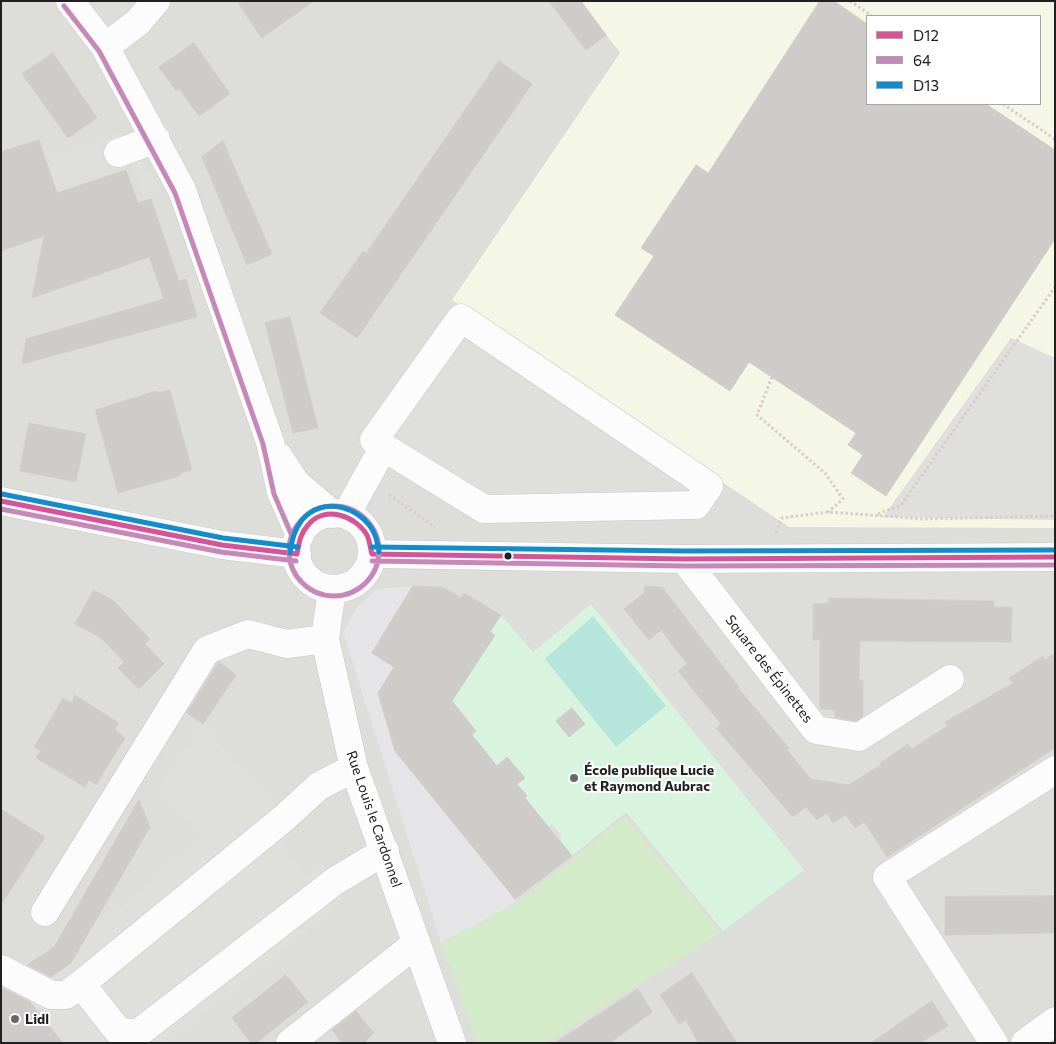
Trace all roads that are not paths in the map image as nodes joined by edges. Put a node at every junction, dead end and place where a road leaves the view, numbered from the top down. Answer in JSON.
{"nodes":[{"id":1,"x":70,"y":1,"type":"edge"},
{"id":2,"x":156,"y":1,"type":"edge"},
{"id":3,"x":105,"y":47,"type":"junction"},
{"id":4,"x":156,"y":139,"type":"junction"},
{"id":5,"x":118,"y":153,"type":"dead end"},
{"id":6,"x":270,"y":442,"type":"junction"},
{"id":7,"x":385,"y":448,"type":"junction"},
{"id":8,"x":1,"y":502,"type":"edge"},
{"id":9,"x":339,"y":514,"type":"junction"},
{"id":10,"x":298,"y":545,"type":"junction"},
{"id":11,"x":372,"y":554,"type":"junction"},
{"id":12,"x":1055,"y":557,"type":"edge"},
{"id":13,"x":684,"y":559,"type":"junction"},
{"id":14,"x":332,"y":589,"type":"junction"},
{"id":15,"x":325,"y":639,"type":"junction"},
{"id":16,"x":950,"y":679,"type":"dead end"},
{"id":17,"x":354,"y":768,"type":"junction"},
{"id":18,"x":1055,"y":770,"type":"edge"},
{"id":19,"x":384,"y":850,"type":"junction"},
{"id":20,"x":45,"y":912,"type":"dead end"},
{"id":21,"x":417,"y":943,"type":"junction"},
{"id":22,"x":1,"y":969,"type":"edge"},
{"id":23,"x":81,"y":984,"type":"junction"},
{"id":24,"x":1055,"y":1021,"type":"edge"},
{"id":25,"x":290,"y":1043,"type":"edge"},
{"id":26,"x":452,"y":1043,"type":"edge"},
{"id":27,"x":994,"y":1043,"type":"edge"},
{"id":28,"x":1025,"y":1043,"type":"edge"}],
"edges":[{"from":1,"to":3,"type":"street"},
{"from":2,"to":3,"type":"street"},
{"from":3,"to":4,"type":"street"},
{"from":4,"to":5,"type":"street"},
{"from":4,"to":6,"type":"street"},
{"from":6,"to":9,"type":"street"},
{"from":6,"to":10,"type":"street"},
{"from":7,"to":7,"type":"street"},
{"from":7,"to":9,"type":"street"},
{"from":8,"to":10,"type":"street"},
{"from":9,"to":10,"type":"street"},
{"from":9,"to":11,"type":"street"},
{"from":10,"to":14,"type":"street"},
{"from":11,"to":13,"type":"street"},
{"from":11,"to":14,"type":"street"},
{"from":12,"to":13,"type":"street"},
{"from":13,"to":16,"type":"street","name":"Square des Épinettes"},
{"from":14,"to":15,"type":"street","name":"Rue Louis le Cardonnel"},
{"from":15,"to":17,"type":"street","name":"Rue Louis le Cardonnel"},
{"from":15,"to":20,"type":"street"},
{"from":17,"to":19,"type":"street","name":"Rue Louis le Cardonnel"},
{"from":17,"to":23,"type":"street"},
{"from":18,"to":27,"type":"street"},
{"from":19,"to":21,"type":"street","name":"Rue Louis le Cardonnel"},
{"from":19,"to":23,"type":"street"},
{"from":21,"to":25,"type":"street"},
{"from":21,"to":26,"type":"street","name":"Rue Louis le Cardonnel"},
{"from":22,"to":23,"type":"street"},
{"from":24,"to":28,"type":"street"}]}
